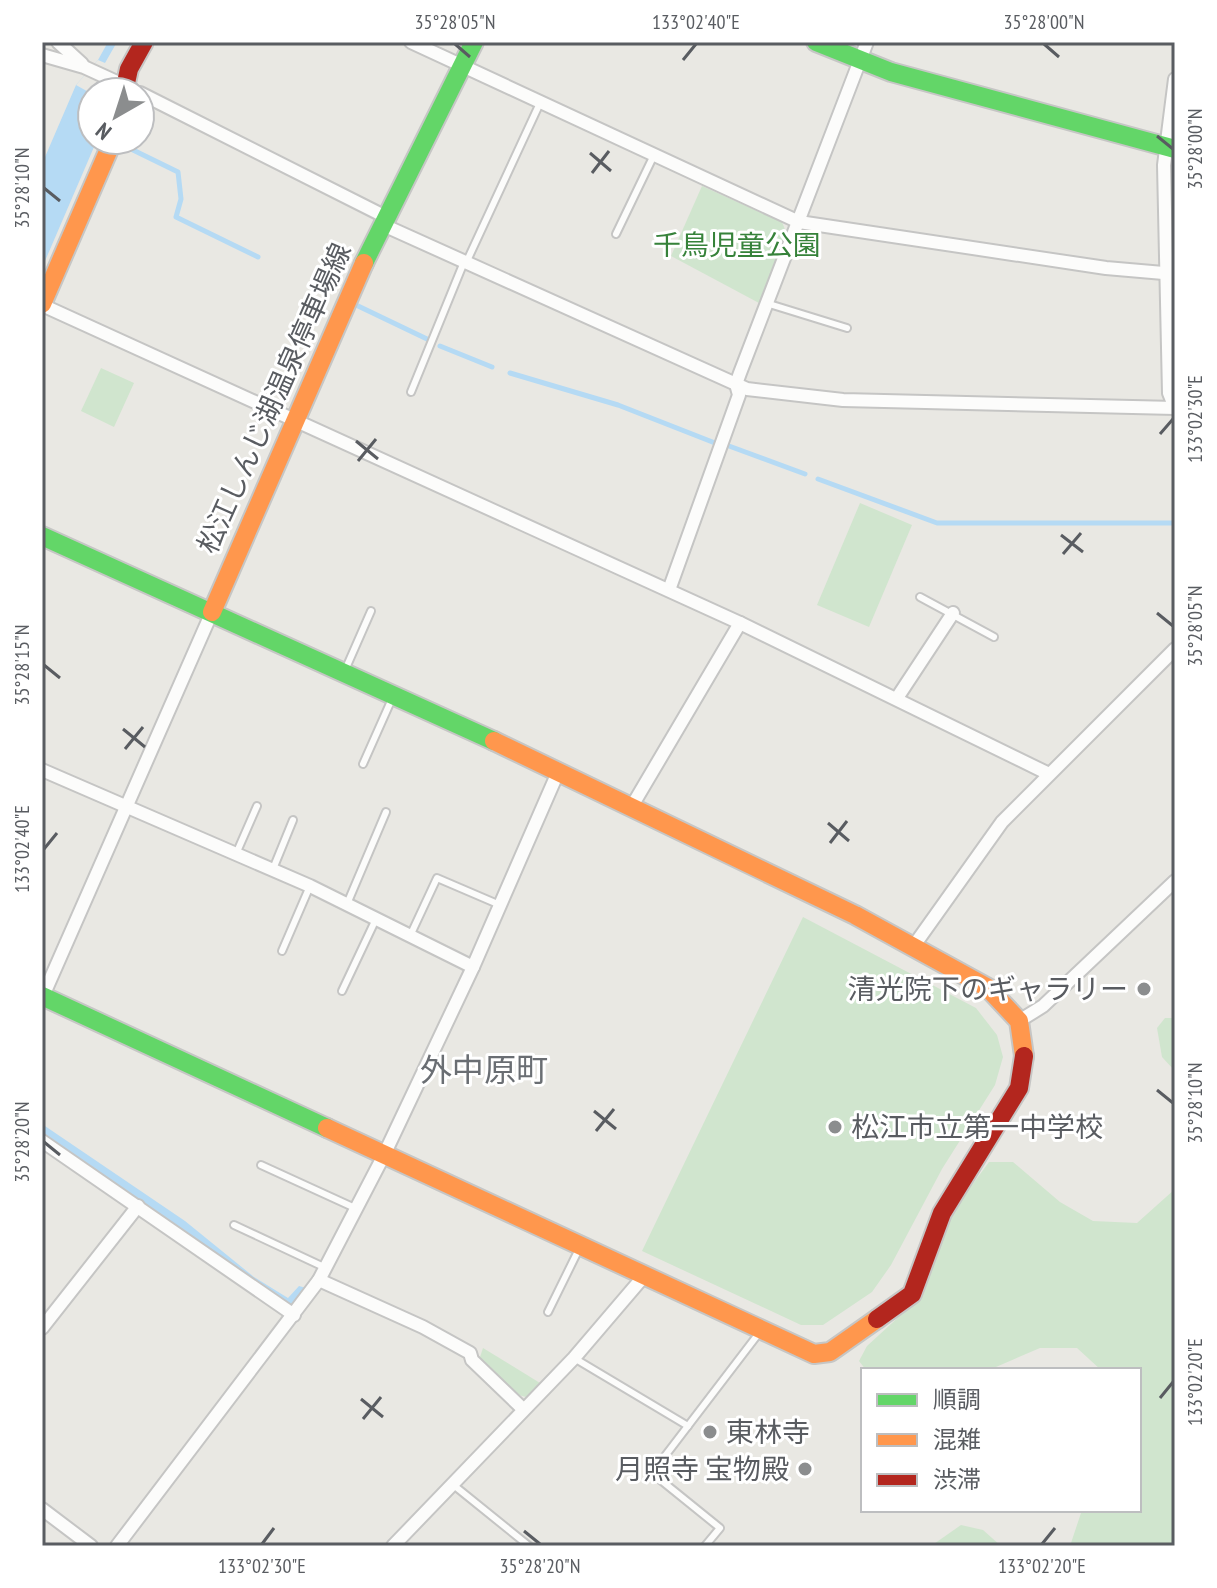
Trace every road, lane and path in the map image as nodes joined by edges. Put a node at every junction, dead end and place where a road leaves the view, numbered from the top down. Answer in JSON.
{"nodes":[{"id":1,"x":58,"y":42,"type":"edge"},
{"id":2,"x":144,"y":42,"type":"edge"},
{"id":3,"x":411,"y":42,"type":"edge"},
{"id":4,"x":474,"y":42,"type":"edge"},
{"id":5,"x":816,"y":42,"type":"edge"},
{"id":6,"x":867,"y":42,"type":"edge"},
{"id":7,"x":42,"y":55,"type":"edge"},
{"id":8,"x":860,"y":62,"type":"junction"},
{"id":9,"x":462,"y":66,"type":"junction"},
{"id":10,"x":84,"y":67,"type":"junction"},
{"id":11,"x":104,"y":76,"type":"edge"},
{"id":12,"x":136,"y":76,"type":"edge"},
{"id":13,"x":1175,"y":79,"type":"edge"},
{"id":14,"x":540,"y":102,"type":"junction"},
{"id":15,"x":156,"y":103,"type":"edge"},
{"id":16,"x":1171,"y":147,"type":"edge"},
{"id":17,"x":654,"y":155,"type":"junction"},
{"id":18,"x":106,"y":156,"type":"edge"},
{"id":19,"x":383,"y":220,"type":"junction"},
{"id":20,"x":799,"y":222,"type":"junction"},
{"id":21,"x":616,"y":234,"type":"dead end"},
{"id":22,"x":465,"y":262,"type":"junction"},
{"id":23,"x":1171,"y":274,"type":"edge"},
{"id":24,"x":766,"y":303,"type":"junction"},
{"id":25,"x":42,"y":305,"type":"edge"},
{"id":26,"x":847,"y":328,"type":"dead end"},
{"id":27,"x":736,"y":384,"type":"junction"},
{"id":28,"x":411,"y":392,"type":"dead end"},
{"id":29,"x":295,"y":420,"type":"junction"},
{"id":30,"x":42,"y":536,"type":"edge"},
{"id":31,"x":669,"y":590,"type":"junction"},
{"id":32,"x":920,"y":597,"type":"dead end"},
{"id":33,"x":371,"y":611,"type":"dead end"},
{"id":34,"x":212,"y":612,"type":"junction"},
{"id":35,"x":953,"y":613,"type":"junction"},
{"id":36,"x":740,"y":623,"type":"junction"},
{"id":37,"x":994,"y":637,"type":"dead end"},
{"id":38,"x":1175,"y":649,"type":"edge"},
{"id":39,"x":345,"y":672,"type":"junction"},
{"id":40,"x":392,"y":697,"type":"junction"},
{"id":41,"x":897,"y":698,"type":"junction"},
{"id":42,"x":363,"y":764,"type":"dead end"},
{"id":43,"x":42,"y":770,"type":"edge"},
{"id":44,"x":559,"y":770,"type":"junction"},
{"id":45,"x":1049,"y":774,"type":"junction"},
{"id":46,"x":125,"y":805,"type":"junction"},
{"id":47,"x":257,"y":806,"type":"dead end"},
{"id":48,"x":632,"y":806,"type":"junction"},
{"id":49,"x":386,"y":812,"type":"dead end"},
{"id":50,"x":293,"y":820,"type":"dead end"},
{"id":51,"x":236,"y":854,"type":"junction"},
{"id":52,"x":273,"y":869,"type":"junction"},
{"id":53,"x":1175,"y":881,"type":"edge"},
{"id":54,"x":310,"y":886,"type":"junction"},
{"id":55,"x":347,"y":904,"type":"junction"},
{"id":56,"x":500,"y":906,"type":"junction"},
{"id":57,"x":376,"y":919,"type":"junction"},
{"id":58,"x":410,"y":936,"type":"junction"},
{"id":59,"x":913,"y":947,"type":"junction"},
{"id":60,"x":282,"y":951,"type":"dead end"},
{"id":61,"x":473,"y":967,"type":"junction"},
{"id":62,"x":342,"y":991,"type":"dead end"},
{"id":63,"x":42,"y":996,"type":"edge"},
{"id":64,"x":1019,"y":1021,"type":"junction"},
{"id":65,"x":42,"y":1141,"type":"edge"},
{"id":66,"x":384,"y":1155,"type":"junction"},
{"id":67,"x":261,"y":1165,"type":"dead end"},
{"id":68,"x":138,"y":1206,"type":"junction"},
{"id":69,"x":355,"y":1208,"type":"junction"},
{"id":70,"x":234,"y":1225,"type":"dead end"},
{"id":71,"x":581,"y":1246,"type":"junction"},
{"id":72,"x":322,"y":1274,"type":"junction"},
{"id":73,"x":644,"y":1276,"type":"junction"},
{"id":74,"x":548,"y":1312,"type":"dead end"},
{"id":75,"x":294,"y":1315,"type":"junction"},
{"id":76,"x":42,"y":1328,"type":"edge"},
{"id":77,"x":761,"y":1331,"type":"junction"},
{"id":78,"x":574,"y":1358,"type":"junction"},
{"id":79,"x":523,"y":1409,"type":"junction"},
{"id":80,"x":688,"y":1426,"type":"junction"},
{"id":81,"x":451,"y":1483,"type":"junction"},
{"id":82,"x":42,"y":1509,"type":"edge"},
{"id":83,"x":91,"y":1546,"type":"edge"},
{"id":84,"x":117,"y":1546,"type":"edge"},
{"id":85,"x":393,"y":1546,"type":"edge"},
{"id":86,"x":529,"y":1546,"type":"edge"},
{"id":87,"x":705,"y":1546,"type":"edge"}],
"edges":[{"from":1,"to":10,"type":"street"},
{"from":2,"to":12,"type":"street"},
{"from":3,"to":9,"type":"street"},
{"from":4,"to":9,"type":"street","name":"松江しんじ湖温泉停車場線"},
{"from":5,"to":8,"type":"street"},
{"from":6,"to":8,"type":"street"},
{"from":7,"to":10,"type":"street"},
{"from":8,"to":16,"type":"street"},
{"from":8,"to":20,"type":"street"},
{"from":9,"to":14,"type":"street"},
{"from":9,"to":19,"type":"street","name":"松江しんじ湖温泉停車場線"},
{"from":10,"to":11,"type":"street"},
{"from":13,"to":16,"type":"street"},
{"from":14,"to":17,"type":"street"},
{"from":14,"to":22,"type":"lane"},
{"from":15,"to":19,"type":"street"},
{"from":16,"to":23,"type":"street"},
{"from":17,"to":20,"type":"street"},
{"from":17,"to":21,"type":"lane"},
{"from":18,"to":25,"type":"street"},
{"from":19,"to":22,"type":"street"},
{"from":19,"to":29,"type":"street","name":"松江しんじ湖温泉停車場線"},
{"from":20,"to":23,"type":"street"},
{"from":20,"to":24,"type":"street"},
{"from":22,"to":27,"type":"street"},
{"from":22,"to":28,"type":"lane"},
{"from":23,"to":27,"type":"street"},
{"from":24,"to":26,"type":"lane"},
{"from":24,"to":27,"type":"street"},
{"from":25,"to":29,"type":"street"},
{"from":27,"to":31,"type":"street"},
{"from":29,"to":31,"type":"street"},
{"from":29,"to":34,"type":"street","name":"松江しんじ湖温泉停車場線"},
{"from":30,"to":34,"type":"street"},
{"from":31,"to":36,"type":"street"},
{"from":32,"to":35,"type":"lane"},
{"from":33,"to":39,"type":"lane"},
{"from":34,"to":39,"type":"street"},
{"from":34,"to":46,"type":"street"},
{"from":35,"to":37,"type":"lane"},
{"from":35,"to":41,"type":"street"},
{"from":36,"to":41,"type":"street"},
{"from":36,"to":48,"type":"street"},
{"from":38,"to":45,"type":"street"},
{"from":39,"to":40,"type":"street"},
{"from":40,"to":42,"type":"lane"},
{"from":40,"to":44,"type":"street"},
{"from":41,"to":45,"type":"street"},
{"from":43,"to":46,"type":"street"},
{"from":44,"to":48,"type":"street"},
{"from":44,"to":56,"type":"street"},
{"from":45,"to":59,"type":"street"},
{"from":46,"to":51,"type":"street"},
{"from":46,"to":63,"type":"street"},
{"from":47,"to":51,"type":"lane"},
{"from":48,"to":59,"type":"street"},
{"from":49,"to":55,"type":"lane"},
{"from":50,"to":52,"type":"lane"},
{"from":51,"to":52,"type":"street"},
{"from":52,"to":54,"type":"street"},
{"from":53,"to":64,"type":"street"},
{"from":54,"to":55,"type":"street"},
{"from":54,"to":60,"type":"lane"},
{"from":55,"to":57,"type":"street"},
{"from":56,"to":58,"type":"lane"},
{"from":56,"to":61,"type":"street"},
{"from":57,"to":58,"type":"street"},
{"from":57,"to":62,"type":"lane"},
{"from":58,"to":61,"type":"street"},
{"from":59,"to":64,"type":"street"},
{"from":61,"to":66,"type":"street"},
{"from":63,"to":66,"type":"street"},
{"from":64,"to":77,"type":"street"},
{"from":65,"to":68,"type":"street"},
{"from":66,"to":69,"type":"street"},
{"from":66,"to":71,"type":"street"},
{"from":67,"to":69,"type":"lane"},
{"from":68,"to":75,"type":"street"},
{"from":68,"to":76,"type":"street"},
{"from":69,"to":72,"type":"street"},
{"from":70,"to":72,"type":"lane"},
{"from":71,"to":73,"type":"street"},
{"from":71,"to":74,"type":"lane"},
{"from":72,"to":75,"type":"street"},
{"from":72,"to":79,"type":"street"},
{"from":73,"to":77,"type":"street"},
{"from":73,"to":78,"type":"street"},
{"from":75,"to":84,"type":"street"},
{"from":77,"to":80,"type":"lane"},
{"from":78,"to":79,"type":"street"},
{"from":78,"to":80,"type":"lane"},
{"from":79,"to":81,"type":"street"},
{"from":80,"to":87,"type":"lane"},
{"from":81,"to":85,"type":"street"},
{"from":81,"to":86,"type":"lane"},
{"from":82,"to":83,"type":"street"}]}
